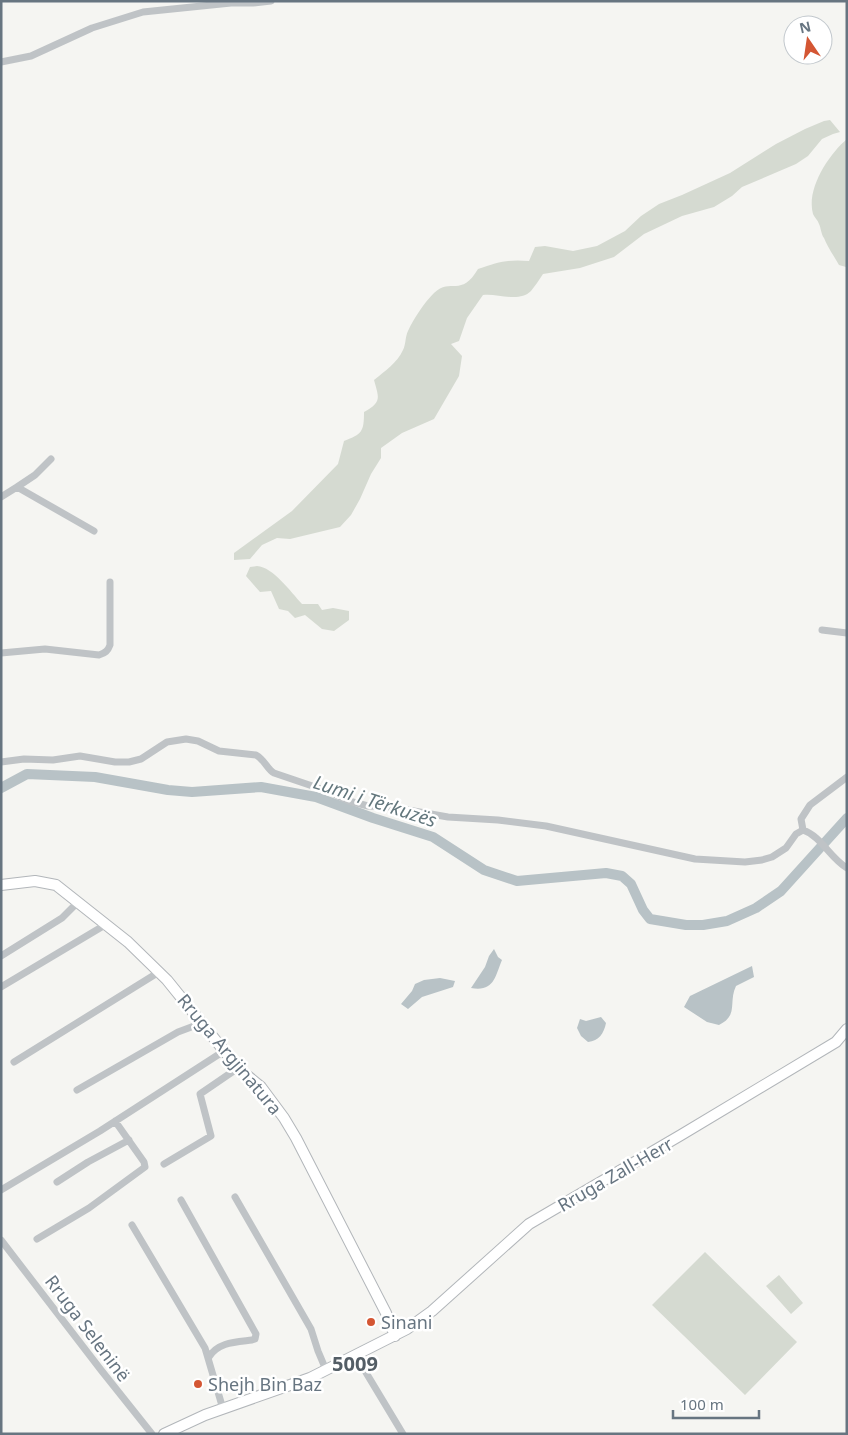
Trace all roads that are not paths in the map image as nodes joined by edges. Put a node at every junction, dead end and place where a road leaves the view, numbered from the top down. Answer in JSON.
{"nodes":[{"id":1,"x":271,"y":1,"type":"edge"},
{"id":2,"x":1,"y":62,"type":"edge"},
{"id":3,"x":51,"y":459,"type":"dead end"},
{"id":4,"x":18,"y":487,"type":"junction"},
{"id":5,"x":1,"y":497,"type":"edge"},
{"id":6,"x":94,"y":532,"type":"dead end"},
{"id":7,"x":110,"y":582,"type":"dead end"},
{"id":8,"x":822,"y":630,"type":"dead end"},
{"id":9,"x":847,"y":633,"type":"edge"},
{"id":10,"x":1,"y":653,"type":"edge"},
{"id":11,"x":1,"y":762,"type":"edge"},
{"id":12,"x":847,"y":776,"type":"edge"},
{"id":13,"x":803,"y":830,"type":"junction"},
{"id":14,"x":847,"y":868,"type":"edge"},
{"id":15,"x":2,"y":884,"type":"edge"},
{"id":16,"x":77,"y":903,"type":"junction"},
{"id":17,"x":104,"y":925,"type":"junction"},
{"id":18,"x":1,"y":956,"type":"edge"},
{"id":19,"x":159,"y":972,"type":"junction"},
{"id":20,"x":1,"y":987,"type":"edge"},
{"id":21,"x":202,"y":1023,"type":"junction"},
{"id":22,"x":847,"y":1029,"type":"edge"},
{"id":23,"x":224,"y":1051,"type":"junction"},
{"id":24,"x":14,"y":1062,"type":"dead end"},
{"id":25,"x":238,"y":1068,"type":"junction"},
{"id":26,"x":77,"y":1090,"type":"dead end"},
{"id":27,"x":115,"y":1121,"type":"junction"},
{"id":28,"x":129,"y":1140,"type":"junction"},
{"id":29,"x":164,"y":1164,"type":"dead end"},
{"id":30,"x":57,"y":1182,"type":"dead end"},
{"id":31,"x":1,"y":1190,"type":"edge"},
{"id":32,"x":235,"y":1197,"type":"dead end"},
{"id":33,"x":181,"y":1200,"type":"dead end"},
{"id":34,"x":132,"y":1225,"type":"dead end"},
{"id":35,"x":37,"y":1239,"type":"dead end"},
{"id":36,"x":2,"y":1244,"type":"edge"},
{"id":37,"x":395,"y":1336,"type":"junction"},
{"id":38,"x":356,"y":1356,"type":"junction"},
{"id":39,"x":209,"y":1357,"type":"junction"},
{"id":40,"x":326,"y":1370,"type":"junction"},
{"id":41,"x":223,"y":1408,"type":"junction"},
{"id":42,"x":152,"y":1434,"type":"edge"},
{"id":43,"x":164,"y":1434,"type":"edge"},
{"id":44,"x":403,"y":1434,"type":"edge"}],
"edges":[{"from":1,"to":2,"type":"street"},
{"from":3,"to":4,"type":"street"},
{"from":4,"to":5,"type":"street"},
{"from":4,"to":6,"type":"street"},
{"from":7,"to":10,"type":"street"},
{"from":8,"to":9,"type":"street"},
{"from":11,"to":13,"type":"street"},
{"from":12,"to":13,"type":"street"},
{"from":13,"to":14,"type":"street"},
{"from":15,"to":16,"type":"main road","name":"Rruga Argjinatura"},
{"from":16,"to":17,"type":"main road","name":"Rruga Argjinatura"},
{"from":16,"to":18,"type":"street"},
{"from":17,"to":19,"type":"main road","name":"Rruga Argjinatura"},
{"from":17,"to":20,"type":"street"},
{"from":19,"to":21,"type":"main road","name":"Rruga Argjinatura"},
{"from":19,"to":24,"type":"street"},
{"from":21,"to":23,"type":"main road","name":"Rruga Argjinatura"},
{"from":21,"to":26,"type":"street"},
{"from":22,"to":37,"type":"main road","name":"Rruga Zall-Herr"},
{"from":23,"to":25,"type":"main road","name":"Rruga Argjinatura"},
{"from":23,"to":27,"type":"street"},
{"from":25,"to":29,"type":"street"},
{"from":25,"to":37,"type":"main road","name":"Rruga Argjinatura"},
{"from":27,"to":28,"type":"street"},
{"from":27,"to":31,"type":"street"},
{"from":28,"to":30,"type":"street"},
{"from":28,"to":35,"type":"street"},
{"from":32,"to":40,"type":"street"},
{"from":33,"to":39,"type":"street"},
{"from":34,"to":39,"type":"street"},
{"from":36,"to":42,"type":"street","name":"Rruga Seleninë"},
{"from":37,"to":38,"type":"main road","name":"Rruga Zall-Herr"},
{"from":38,"to":40,"type":"main road","name":"Rruga Zall-Herr"},
{"from":38,"to":44,"type":"street"},
{"from":39,"to":41,"type":"street"},
{"from":40,"to":41,"type":"main road","name":"Rruga Zall-Herr"},
{"from":41,"to":43,"type":"main road","name":"Rruga Zall-Herr"}]}
